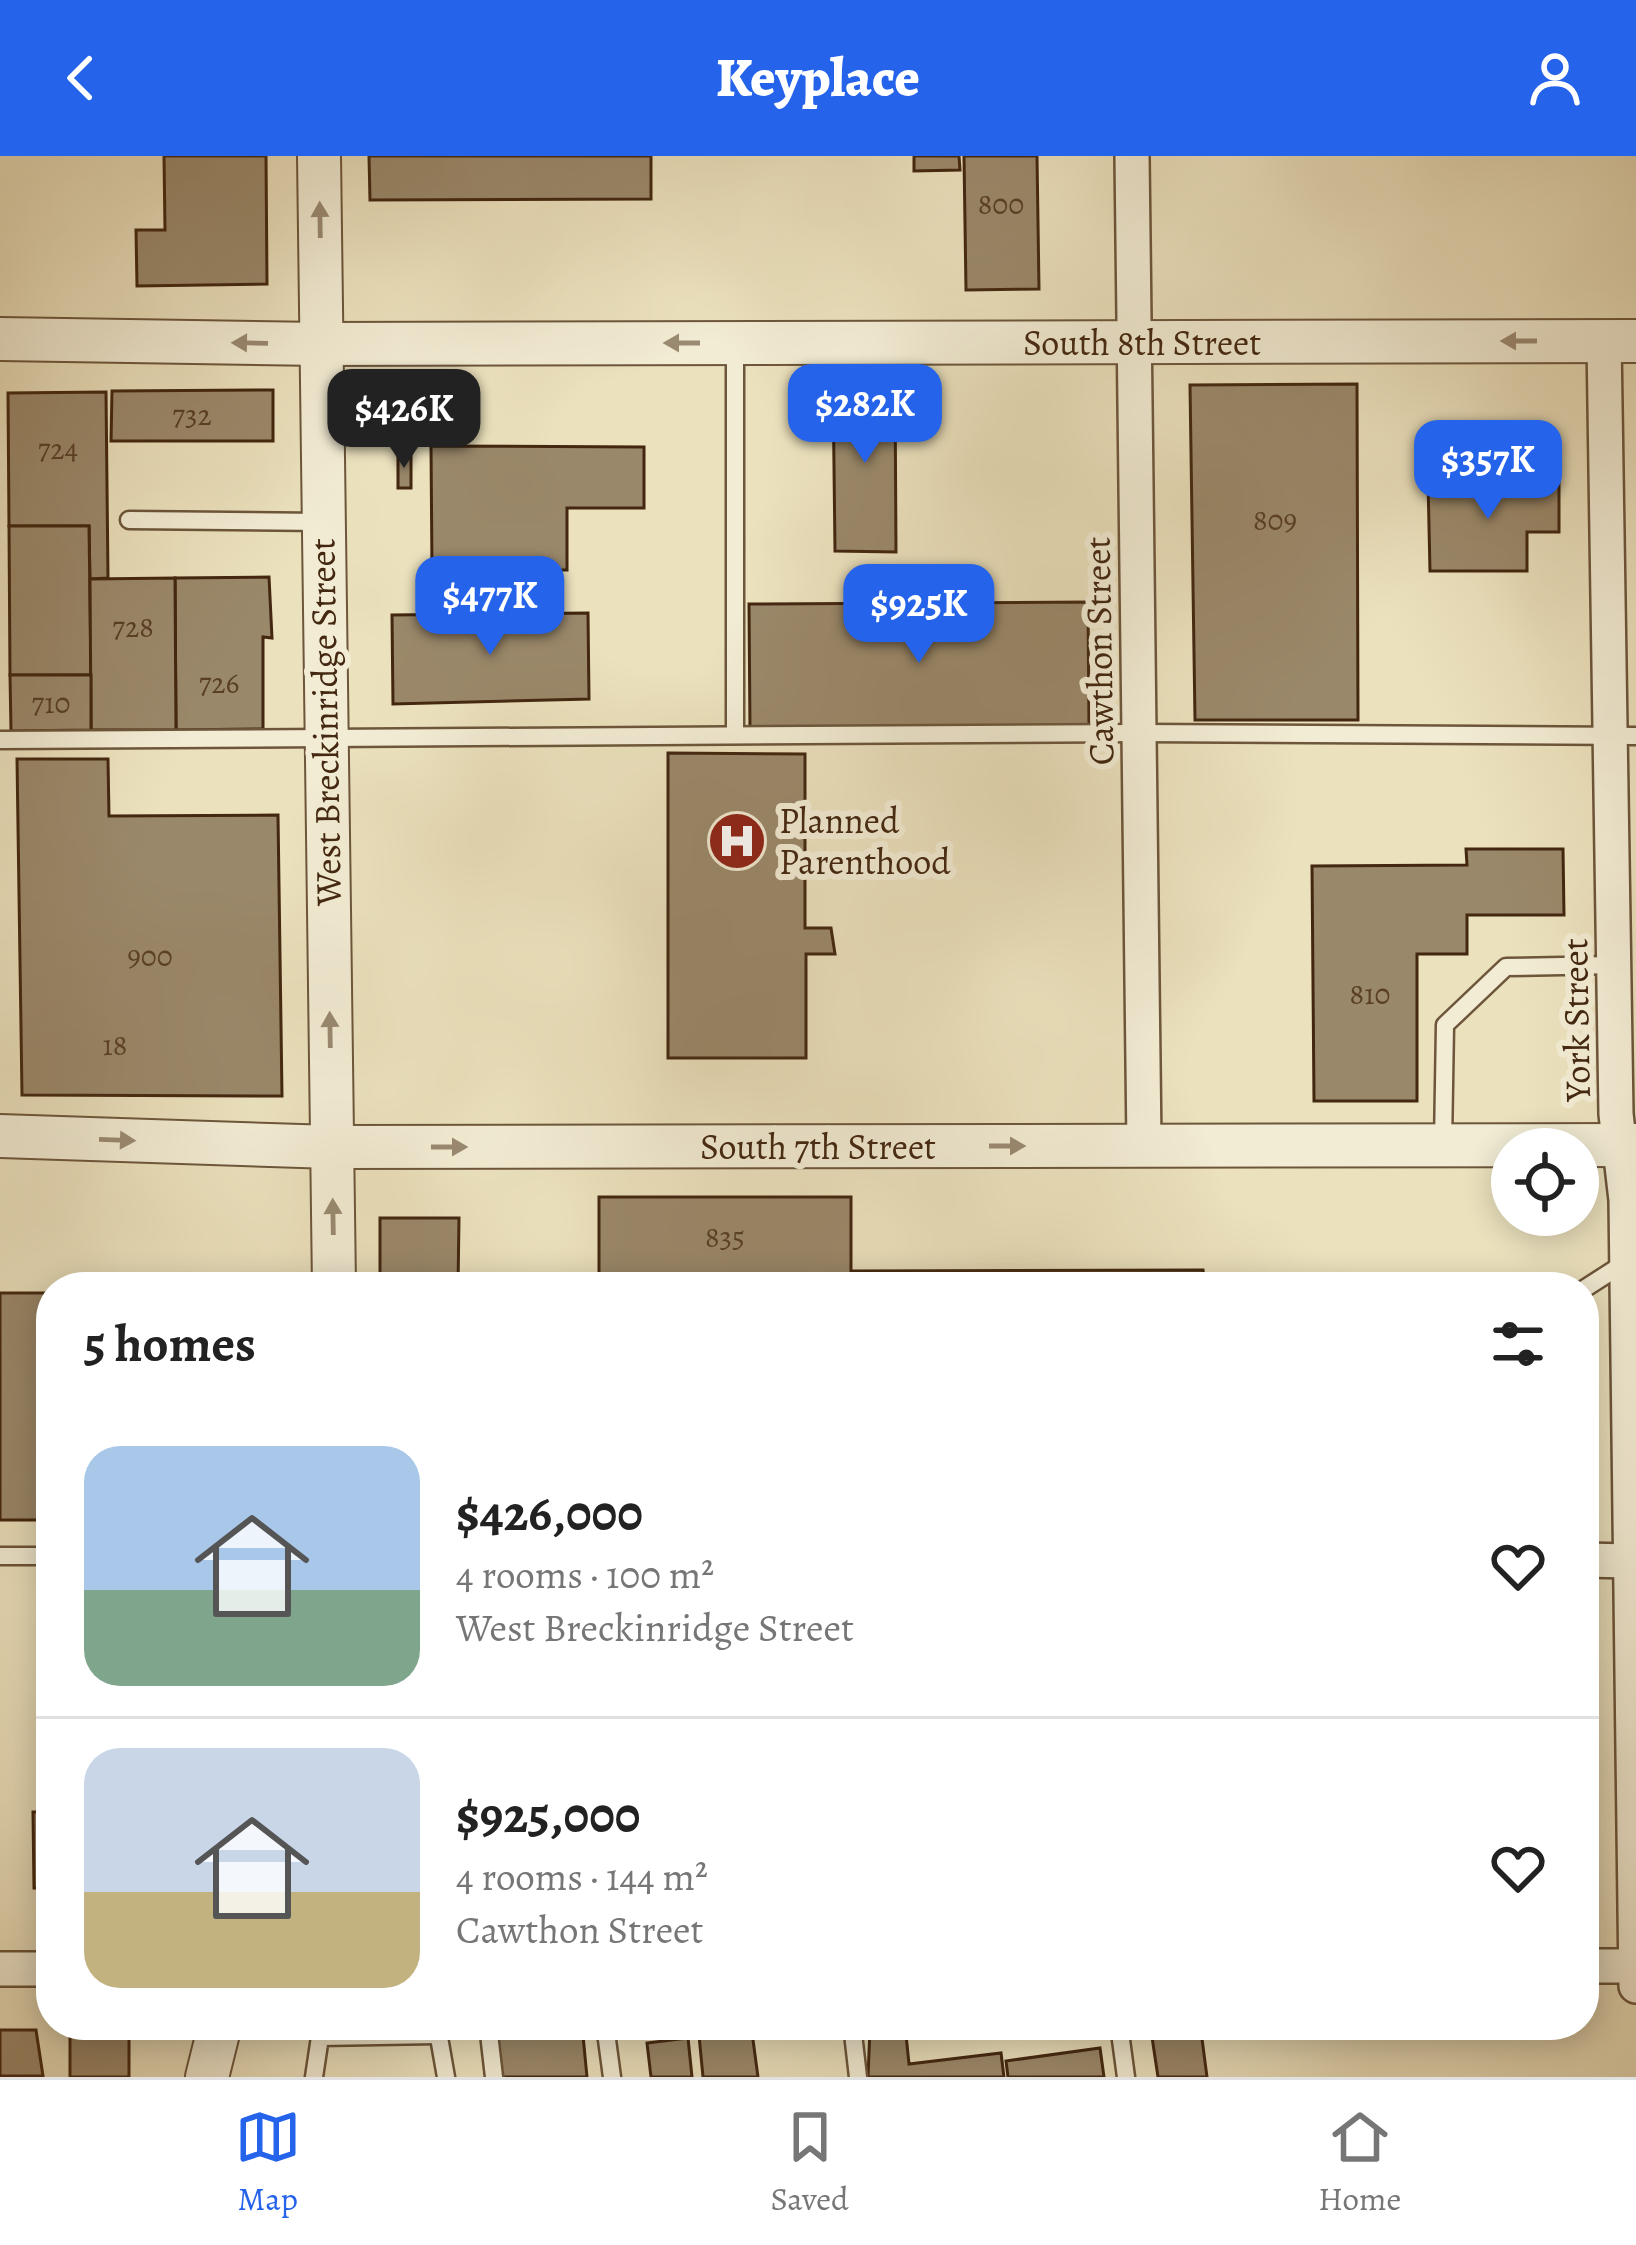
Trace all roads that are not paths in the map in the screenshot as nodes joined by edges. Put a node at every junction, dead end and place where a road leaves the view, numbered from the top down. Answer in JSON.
{"nodes":[{"id":1,"x":319,"y":156,"type":"edge"},
{"id":2,"x":1132,"y":156,"type":"edge"},
{"id":3,"x":0,"y":339,"type":"edge"},
{"id":4,"x":1620,"y":341,"type":"edge"},
{"id":5,"x":1135,"y":342,"type":"junction"},
{"id":6,"x":735,"y":343,"type":"junction"},
{"id":7,"x":321,"y":344,"type":"junction"},
{"id":8,"x":129,"y":520,"type":"dead end"},
{"id":9,"x":323,"y":523,"type":"junction"},
{"id":10,"x":1140,"y":733,"type":"junction"},
{"id":11,"x":735,"y":735,"type":"junction"},
{"id":12,"x":1623,"y":736,"type":"edge"},
{"id":13,"x":325,"y":737,"type":"junction"},
{"id":14,"x":0,"y":740,"type":"edge"},
{"id":15,"x":1614,"y":965,"type":"junction"},
{"id":16,"x":0,"y":1136,"type":"edge"},
{"id":17,"x":1443,"y":1144,"type":"junction"},
{"id":18,"x":1144,"y":1145,"type":"junction"},
{"id":19,"x":1629,"y":1145,"type":"edge"},
{"id":20,"x":332,"y":1147,"type":"junction"},
{"id":21,"x":1630,"y":1246,"type":"edge"},
{"id":22,"x":334,"y":1272,"type":"edge"},
{"id":23,"x":1599,"y":1275,"type":"edge"},
{"id":24,"x":1632,"y":1550,"type":"edge"},
{"id":25,"x":0,"y":1556,"type":"edge"},
{"id":26,"x":36,"y":1556,"type":"edge"},
{"id":27,"x":1599,"y":1557,"type":"edge"},
{"id":28,"x":1634,"y":1683,"type":"edge"},
{"id":29,"x":1599,"y":1966,"type":"edge"},
{"id":30,"x":1636,"y":1966,"type":"edge"},
{"id":31,"x":0,"y":1969,"type":"edge"},
{"id":32,"x":36,"y":1969,"type":"edge"},
{"id":33,"x":1636,"y":1986,"type":"edge"},
{"id":34,"x":216,"y":2040,"type":"edge"},
{"id":35,"x":320,"y":2040,"type":"edge"},
{"id":36,"x":439,"y":2040,"type":"edge"},
{"id":37,"x":490,"y":2040,"type":"edge"},
{"id":38,"x":607,"y":2040,"type":"edge"},
{"id":39,"x":854,"y":2040,"type":"edge"},
{"id":40,"x":1121,"y":2040,"type":"edge"},
{"id":41,"x":207,"y":2077,"type":"edge"},
{"id":42,"x":314,"y":2077,"type":"edge"},
{"id":43,"x":446,"y":2077,"type":"edge"},
{"id":44,"x":494,"y":2077,"type":"edge"},
{"id":45,"x":612,"y":2077,"type":"edge"},
{"id":46,"x":858,"y":2077,"type":"edge"},
{"id":47,"x":1126,"y":2077,"type":"edge"}],
"edges":[{"from":7,"to":1,"type":"street","name":"West Breckinridge Street","one_way":true},
{"from":2,"to":5,"type":"street","name":"Cawthon Street"},
{"from":7,"to":3,"type":"street","name":"South 8th Street","one_way":true},
{"from":4,"to":5,"type":"street","name":"South 8th Street","one_way":true},
{"from":4,"to":12,"type":"street","name":"York Street"},
{"from":5,"to":6,"type":"street","name":"South 8th Street"},
{"from":5,"to":10,"type":"street","name":"Cawthon Street"},
{"from":6,"to":7,"type":"street","name":"South 8th Street","one_way":true},
{"from":6,"to":11,"type":"lane"},
{"from":7,"to":9,"type":"street","name":"West Breckinridge Street"},
{"from":8,"to":9,"type":"lane"},
{"from":9,"to":13,"type":"street","name":"West Breckinridge Street"},
{"from":10,"to":11,"type":"lane"},
{"from":10,"to":12,"type":"lane"},
{"from":10,"to":18,"type":"street","name":"Cawthon Street"},
{"from":11,"to":13,"type":"lane"},
{"from":12,"to":15,"type":"street","name":"York Street"},
{"from":13,"to":14,"type":"lane"},
{"from":20,"to":13,"type":"street","name":"West Breckinridge Street","one_way":true},
{"from":15,"to":17,"type":"lane"},
{"from":15,"to":19,"type":"street","name":"York Street"},
{"from":16,"to":20,"type":"street","name":"South 7th Street","one_way":true},
{"from":17,"to":18,"type":"street","name":"South 7th Street"},
{"from":17,"to":19,"type":"street","name":"South 7th Street"},
{"from":20,"to":18,"type":"street","name":"South 7th Street","one_way":true},
{"from":19,"to":21,"type":"street","name":"York Street"},
{"from":22,"to":20,"type":"street","name":"West Breckinridge Street","one_way":true},
{"from":21,"to":23,"type":"lane"},
{"from":21,"to":24,"type":"street","name":"York Street"},
{"from":24,"to":27,"type":"street"},
{"from":24,"to":28,"type":"street","name":"York Street"},
{"from":25,"to":26,"type":"lane"},
{"from":28,"to":30,"type":"street","name":"York Street"},
{"from":29,"to":30,"type":"street"},
{"from":30,"to":33,"type":"street","name":"York Street"},
{"from":31,"to":32,"type":"street"},
{"from":34,"to":41,"type":"street"},
{"from":35,"to":42,"type":"lane"},
{"from":36,"to":43,"type":"lane"},
{"from":37,"to":44,"type":"lane"},
{"from":38,"to":45,"type":"lane"},
{"from":39,"to":46,"type":"lane"},
{"from":40,"to":47,"type":"lane"}]}
